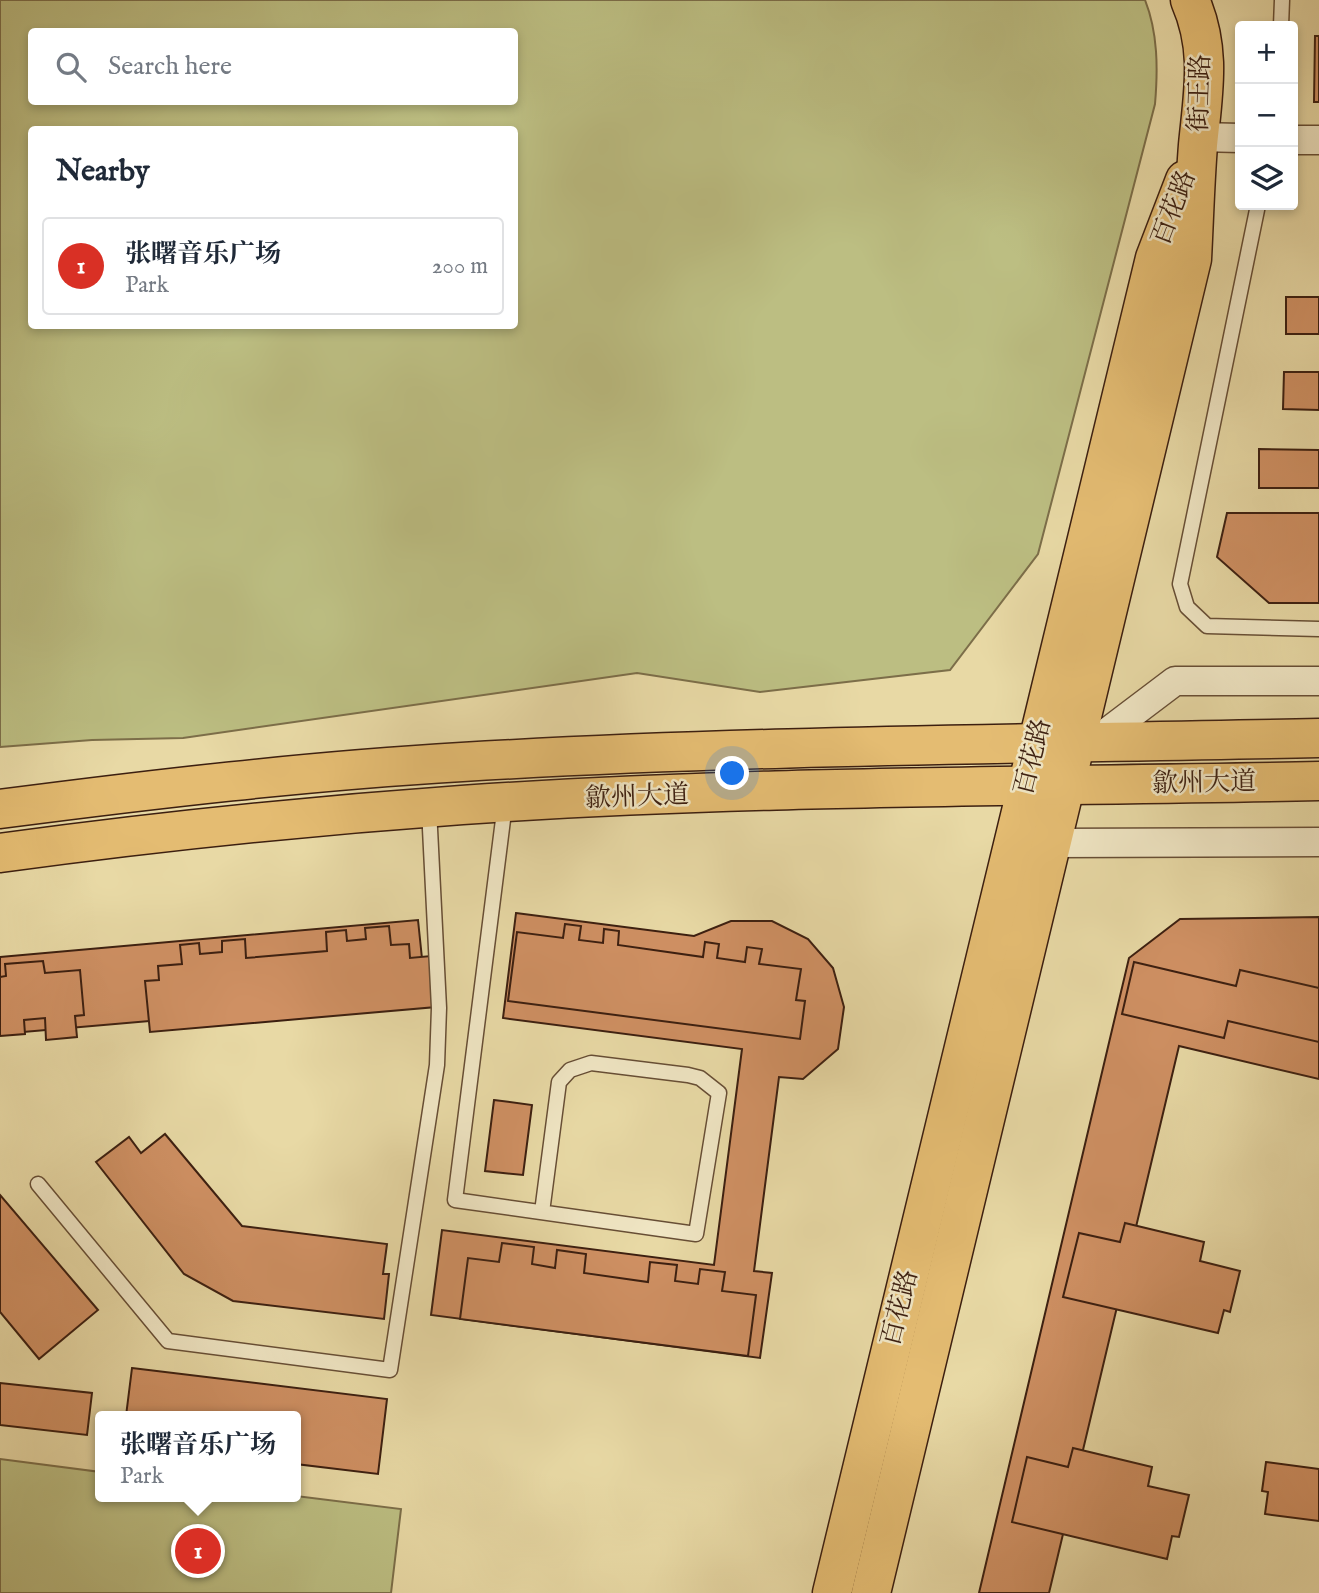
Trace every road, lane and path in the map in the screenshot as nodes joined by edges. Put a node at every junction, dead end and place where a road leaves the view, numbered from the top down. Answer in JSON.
{"nodes":[{"id":1,"x":1190,"y":0,"type":"edge"},
{"id":2,"x":1282,"y":0,"type":"edge"},
{"id":3,"x":1281,"y":21,"type":"edge"},
{"id":4,"x":1235,"y":138,"type":"edge"},
{"id":5,"x":1298,"y":140,"type":"edge"},
{"id":6,"x":1319,"y":140,"type":"edge"},
{"id":7,"x":1199,"y":141,"type":"junction"},
{"id":8,"x":1257,"y":210,"type":"edge"},
{"id":9,"x":1319,"y":629,"type":"edge"},
{"id":10,"x":1319,"y":681,"type":"edge"},
{"id":11,"x":1319,"y":738,"type":"edge"},
{"id":12,"x":1085,"y":743,"type":"junction"},
{"id":13,"x":1036,"y":744,"type":"junction"},
{"id":14,"x":1319,"y":781,"type":"edge"},
{"id":15,"x":1066,"y":786,"type":"junction"},
{"id":16,"x":1026,"y":787,"type":"junction"},
{"id":17,"x":505,"y":803,"type":"junction"},
{"id":18,"x":429,"y":808,"type":"junction"},
{"id":19,"x":0,"y":809,"type":"edge"},
{"id":20,"x":1319,"y":842,"type":"edge"},
{"id":21,"x":1052,"y":844,"type":"junction"},
{"id":22,"x":0,"y":853,"type":"edge"},
{"id":23,"x":38,"y":1184,"type":"dead end"},
{"id":24,"x":542,"y":1212,"type":"junction"},
{"id":25,"x":832,"y":1593,"type":"edge"},
{"id":26,"x":871,"y":1593,"type":"edge"}],
"edges":[{"from":1,"to":7,"type":"main road","name":"街王路"},
{"from":2,"to":3,"type":"lane"},
{"from":4,"to":7,"type":"street"},
{"from":5,"to":6,"type":"street"},
{"from":7,"to":12,"type":"main road","name":"百花路"},
{"from":7,"to":13,"type":"main road","name":"百花路"},
{"from":8,"to":9,"type":"lane"},
{"from":10,"to":12,"type":"street"},
{"from":11,"to":12,"type":"main road","name":"歙州大道"},
{"from":12,"to":13,"type":"main road","name":"歙州大道"},
{"from":12,"to":15,"type":"main road","name":"百花路"},
{"from":13,"to":16,"type":"main road","name":"百花路"},
{"from":13,"to":19,"type":"main road","name":"歙州大道"},
{"from":14,"to":15,"type":"main road","name":"歙州大道"},
{"from":15,"to":16,"type":"main road","name":"歙州大道"},
{"from":15,"to":21,"type":"main road","name":"百花路"},
{"from":16,"to":17,"type":"main road","name":"歙州大道"},
{"from":16,"to":25,"type":"main road","name":"百花路"},
{"from":17,"to":18,"type":"main road","name":"歙州大道"},
{"from":17,"to":24,"type":"lane"},
{"from":18,"to":22,"type":"main road","name":"歙州大道"},
{"from":18,"to":23,"type":"lane"},
{"from":20,"to":21,"type":"street"},
{"from":21,"to":26,"type":"main road","name":"百花路"},
{"from":24,"to":24,"type":"lane"}]}
